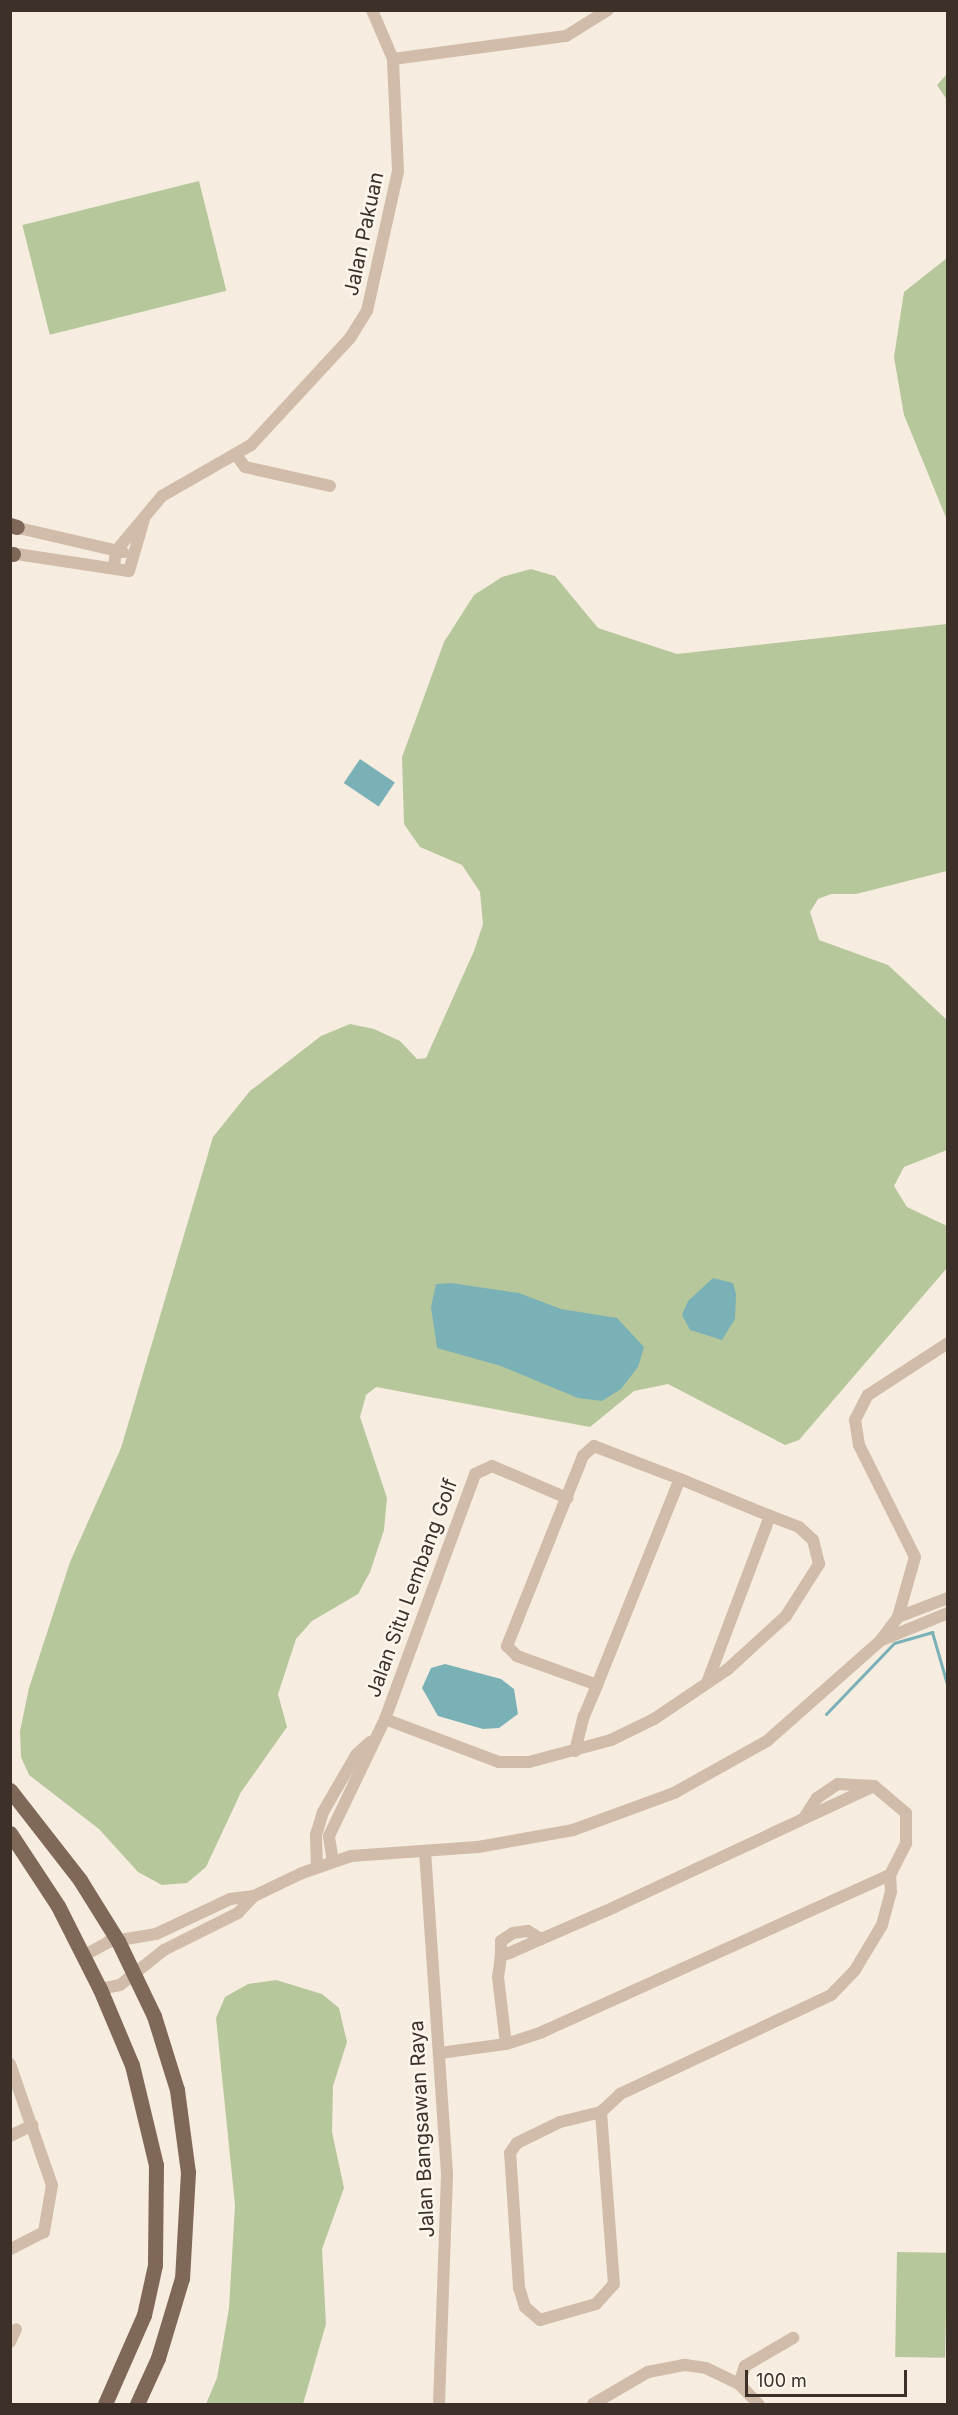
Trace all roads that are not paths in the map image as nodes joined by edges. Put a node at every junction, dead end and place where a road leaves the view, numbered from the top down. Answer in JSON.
{"nodes":[{"id":1,"x":372,"y":10,"type":"edge"},
{"id":2,"x":608,"y":10,"type":"edge"},
{"id":3,"x":393,"y":59,"type":"junction"},
{"id":4,"x":236,"y":455,"type":"junction"},
{"id":5,"x":330,"y":486,"type":"dead end"},
{"id":6,"x":147,"y":513,"type":"junction"},
{"id":7,"x":12,"y":526,"type":"edge"},
{"id":8,"x":116,"y":551,"type":"junction"},
{"id":9,"x":12,"y":554,"type":"edge"},
{"id":10,"x":133,"y":554,"type":"junction"},
{"id":11,"x":114,"y":567,"type":"junction"},
{"id":12,"x":948,"y":1342,"type":"edge"},
{"id":13,"x":680,"y":1479,"type":"junction"},
{"id":14,"x":567,"y":1498,"type":"junction"},
{"id":15,"x":770,"y":1516,"type":"junction"},
{"id":16,"x":948,"y":1598,"type":"edge"},
{"id":17,"x":948,"y":1613,"type":"edge"},
{"id":18,"x":898,"y":1617,"type":"junction"},
{"id":19,"x":880,"y":1641,"type":"junction"},
{"id":20,"x":707,"y":1683,"type":"junction"},
{"id":21,"x":597,"y":1685,"type":"junction"},
{"id":22,"x":385,"y":1719,"type":"junction"},
{"id":23,"x":371,"y":1742,"type":"junction"},
{"id":24,"x":575,"y":1751,"type":"junction"},
{"id":25,"x":874,"y":1786,"type":"junction"},
{"id":26,"x":10,"y":1790,"type":"edge"},
{"id":27,"x":333,"y":1796,"type":"junction"},
{"id":28,"x":345,"y":1804,"type":"junction"},
{"id":29,"x":804,"y":1818,"type":"junction"},
{"id":30,"x":10,"y":1833,"type":"edge"},
{"id":31,"x":425,"y":1851,"type":"junction"},
{"id":32,"x":333,"y":1862,"type":"junction"},
{"id":33,"x":317,"y":1867,"type":"junction"},
{"id":34,"x":890,"y":1875,"type":"junction"},
{"id":35,"x":254,"y":1896,"type":"junction"},
{"id":36,"x":118,"y":1941,"type":"junction"},
{"id":37,"x":85,"y":1955,"type":"junction"},
{"id":38,"x":134,"y":1971,"type":"junction"},
{"id":39,"x":100,"y":1989,"type":"junction"},
{"id":40,"x":506,"y":2044,"type":"junction"},
{"id":41,"x":440,"y":2053,"type":"junction"},
{"id":42,"x":10,"y":2064,"type":"edge"},
{"id":43,"x":601,"y":2112,"type":"junction"},
{"id":44,"x":33,"y":2125,"type":"junction"},
{"id":45,"x":10,"y":2136,"type":"edge"},
{"id":46,"x":10,"y":2249,"type":"edge"},
{"id":47,"x":16,"y":2329,"type":"dead end"},
{"id":48,"x":793,"y":2338,"type":"dead end"},
{"id":49,"x":10,"y":2342,"type":"edge"},
{"id":50,"x":739,"y":2384,"type":"junction"},
{"id":51,"x":105,"y":2404,"type":"edge"},
{"id":52,"x":137,"y":2404,"type":"edge"},
{"id":53,"x":439,"y":2404,"type":"edge"},
{"id":54,"x":593,"y":2404,"type":"edge"},
{"id":55,"x":758,"y":2404,"type":"edge"}],
"edges":[{"from":1,"to":3,"type":"street","name":"Jalan Pakuan"},
{"from":2,"to":3,"type":"street"},
{"from":3,"to":4,"type":"street","name":"Jalan Pakuan"},
{"from":4,"to":5,"type":"street"},
{"from":4,"to":6,"type":"street","name":"Jalan Pakuan"},
{"from":6,"to":8,"type":"street","name":"Jalan Pakuan"},
{"from":6,"to":10,"type":"street"},
{"from":7,"to":8,"type":"street"},
{"from":8,"to":10,"type":"street"},
{"from":8,"to":11,"type":"street"},
{"from":9,"to":11,"type":"street"},
{"from":10,"to":11,"type":"street"},
{"from":12,"to":18,"type":"street"},
{"from":13,"to":14,"type":"street"},
{"from":13,"to":15,"type":"street"},
{"from":13,"to":21,"type":"street"},
{"from":14,"to":21,"type":"street"},
{"from":14,"to":22,"type":"street","name":"Jalan Situ Lembang Golf"},
{"from":15,"to":20,"type":"street"},
{"from":15,"to":20,"type":"street"},
{"from":16,"to":18,"type":"street"},
{"from":17,"to":19,"type":"street"},
{"from":18,"to":19,"type":"street"},
{"from":19,"to":31,"type":"street"},
{"from":20,"to":24,"type":"street"},
{"from":21,"to":24,"type":"street"},
{"from":22,"to":23,"type":"street","name":"Jalan Situ Lembang Golf"},
{"from":22,"to":24,"type":"street"},
{"from":23,"to":27,"type":"street","name":"Jalan Situ Lembang Golf"},
{"from":23,"to":28,"type":"street","name":"Jalan Situ Lembang Golf"},
{"from":25,"to":29,"type":"street"},
{"from":25,"to":29,"type":"street"},
{"from":25,"to":34,"type":"street"},
{"from":26,"to":36,"type":"main road"},
{"from":27,"to":28,"type":"street"},
{"from":27,"to":33,"type":"street","name":"Jalan Situ Lembang Golf"},
{"from":28,"to":32,"type":"street","name":"Jalan Situ Lembang Golf"},
{"from":29,"to":40,"type":"street"},
{"from":30,"to":37,"type":"main road"},
{"from":31,"to":32,"type":"street"},
{"from":31,"to":41,"type":"street","name":"Jalan Bangsawan Raya"},
{"from":32,"to":33,"type":"street"},
{"from":33,"to":35,"type":"street"},
{"from":34,"to":40,"type":"street"},
{"from":34,"to":43,"type":"street"},
{"from":35,"to":36,"type":"street"},
{"from":35,"to":38,"type":"street"},
{"from":36,"to":37,"type":"street"},
{"from":36,"to":38,"type":"main road"},
{"from":37,"to":39,"type":"main road"},
{"from":38,"to":39,"type":"street"},
{"from":38,"to":52,"type":"main road"},
{"from":39,"to":51,"type":"main road"},
{"from":40,"to":41,"type":"street"},
{"from":41,"to":53,"type":"street","name":"Jalan Bangsawan Raya"},
{"from":42,"to":44,"type":"street"},
{"from":43,"to":43,"type":"street"},
{"from":44,"to":45,"type":"street"},
{"from":44,"to":46,"type":"street"},
{"from":47,"to":49,"type":"street"},
{"from":48,"to":50,"type":"street"},
{"from":50,"to":54,"type":"street"},
{"from":50,"to":55,"type":"street"}]}
